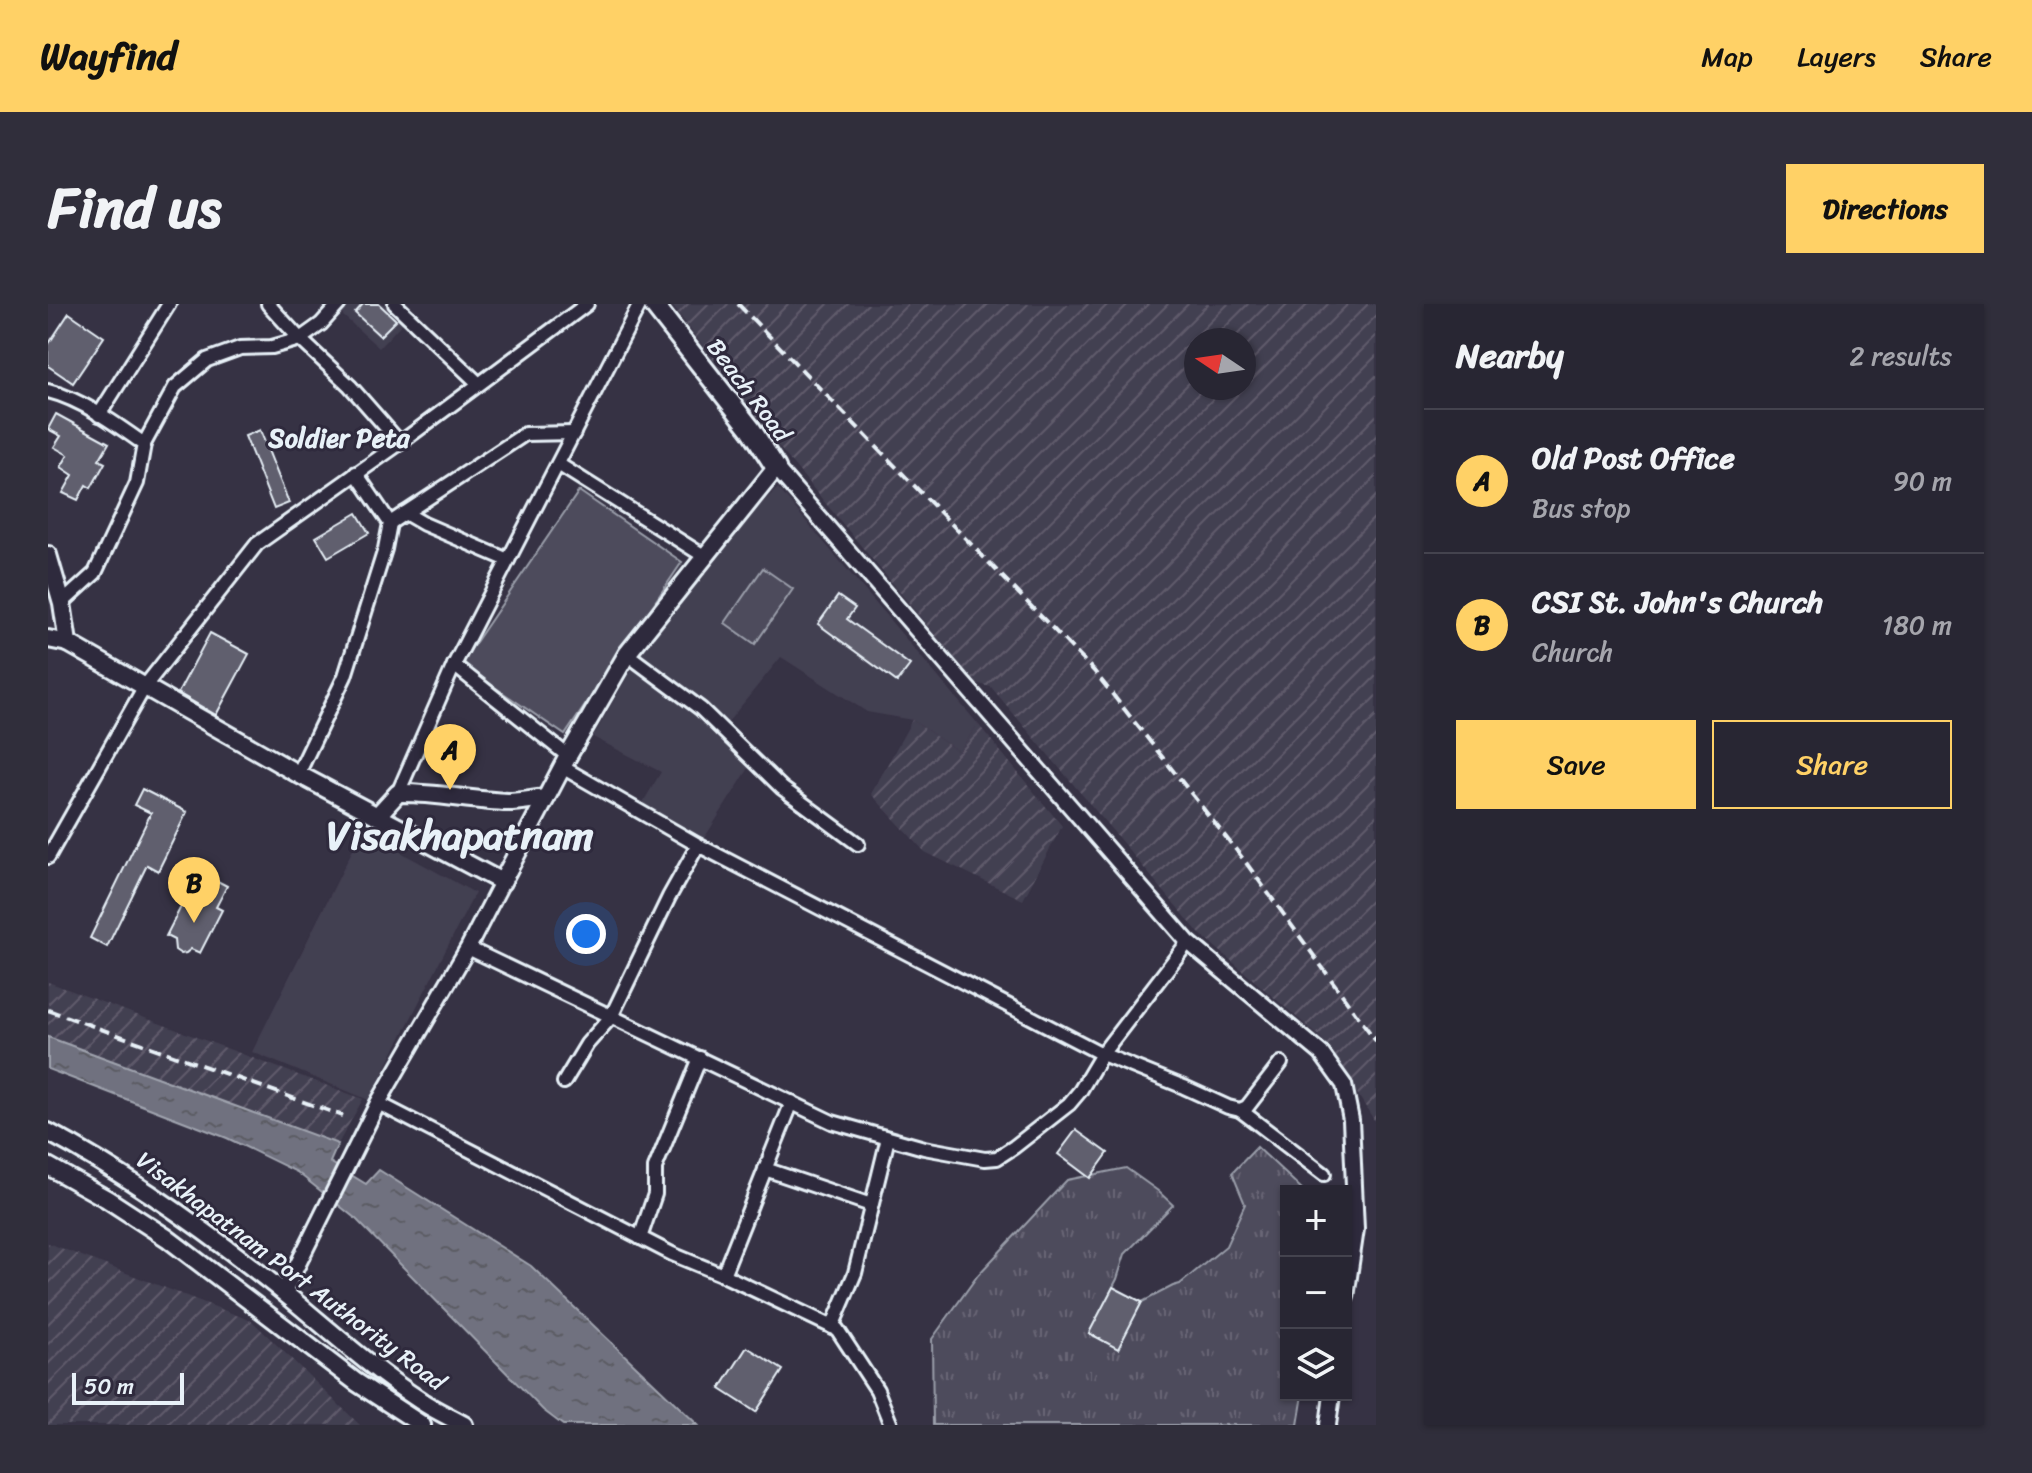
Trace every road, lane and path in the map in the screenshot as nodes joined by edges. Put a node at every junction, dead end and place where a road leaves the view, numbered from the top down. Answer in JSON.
{"nodes":[{"id":1,"x":169,"y":304,"type":"edge"},
{"id":2,"x":268,"y":304,"type":"edge"},
{"id":3,"x":339,"y":304,"type":"edge"},
{"id":4,"x":395,"y":304,"type":"edge"},
{"id":5,"x":587,"y":304,"type":"edge"},
{"id":6,"x":640,"y":304,"type":"edge"},
{"id":7,"x":653,"y":304,"type":"edge"},
{"id":8,"x":300,"y":339,"type":"junction"},
{"id":9,"x":478,"y":383,"type":"junction"},
{"id":10,"x":48,"y":391,"type":"edge"},
{"id":11,"x":99,"y":415,"type":"junction"},
{"id":12,"x":574,"y":433,"type":"junction"},
{"id":13,"x":400,"y":443,"type":"junction"},
{"id":14,"x":144,"y":444,"type":"junction"},
{"id":15,"x":558,"y":464,"type":"junction"},
{"id":16,"x":776,"y":468,"type":"junction"},
{"id":17,"x":356,"y":473,"type":"junction"},
{"id":18,"x":405,"y":513,"type":"junction"},
{"id":19,"x":390,"y":523,"type":"junction"},
{"id":20,"x":48,"y":555,"type":"edge"},
{"id":21,"x":704,"y":556,"type":"junction"},
{"id":22,"x":508,"y":560,"type":"junction"},
{"id":23,"x":62,"y":603,"type":"junction"},
{"id":24,"x":48,"y":639,"type":"edge"},
{"id":25,"x":68,"y":643,"type":"junction"},
{"id":26,"x":627,"y":654,"type":"junction"},
{"id":27,"x":454,"y":665,"type":"junction"},
{"id":28,"x":145,"y":686,"type":"junction"},
{"id":29,"x":565,"y":761,"type":"junction"},
{"id":30,"x":298,"y":774,"type":"junction"},
{"id":31,"x":398,"y":793,"type":"junction"},
{"id":32,"x":546,"y":798,"type":"junction"},
{"id":33,"x":377,"y":816,"type":"junction"},
{"id":34,"x":858,"y":844,"type":"dead end"},
{"id":35,"x":698,"y":845,"type":"junction"},
{"id":36,"x":48,"y":857,"type":"edge"},
{"id":37,"x":502,"y":882,"type":"junction"},
{"id":38,"x":1188,"y":942,"type":"junction"},
{"id":39,"x":468,"y":948,"type":"junction"},
{"id":40,"x":611,"y":1017,"type":"junction"},
{"id":41,"x":1102,"y":1054,"type":"junction"},
{"id":42,"x":700,"y":1058,"type":"junction"},
{"id":43,"x":1281,"y":1063,"type":"dead end"},
{"id":44,"x":564,"y":1082,"type":"dead end"},
{"id":45,"x":792,"y":1102,"type":"junction"},
{"id":46,"x":378,"y":1103,"type":"junction"},
{"id":47,"x":1240,"y":1110,"type":"junction"},
{"id":48,"x":48,"y":1132,"type":"edge"},
{"id":49,"x":888,"y":1138,"type":"junction"},
{"id":50,"x":48,"y":1166,"type":"edge"},
{"id":51,"x":765,"y":1169,"type":"junction"},
{"id":52,"x":1324,"y":1174,"type":"dead end"},
{"id":53,"x":871,"y":1205,"type":"junction"},
{"id":54,"x":640,"y":1238,"type":"junction"},
{"id":55,"x":1352,"y":1257,"type":"edge"},
{"id":56,"x":723,"y":1275,"type":"junction"},
{"id":57,"x":284,"y":1292,"type":"junction"},
{"id":58,"x":832,"y":1327,"type":"junction"},
{"id":59,"x":1331,"y":1401,"type":"edge"},
{"id":60,"x":422,"y":1425,"type":"edge"},
{"id":61,"x":464,"y":1425,"type":"edge"},
{"id":62,"x":891,"y":1425,"type":"edge"},
{"id":63,"x":1328,"y":1425,"type":"edge"}],
"edges":[{"from":1,"to":11,"type":"street"},
{"from":2,"to":8,"type":"street"},
{"from":3,"to":8,"type":"street"},
{"from":4,"to":9,"type":"street"},
{"from":5,"to":9,"type":"street"},
{"from":6,"to":12,"type":"street"},
{"from":7,"to":16,"type":"main road","name":"Beach Road"},
{"from":8,"to":13,"type":"street"},
{"from":8,"to":14,"type":"street"},
{"from":9,"to":13,"type":"street"},
{"from":10,"to":11,"type":"street"},
{"from":11,"to":14,"type":"street"},
{"from":12,"to":15,"type":"street"},
{"from":12,"to":18,"type":"street"},
{"from":13,"to":17,"type":"street"},
{"from":14,"to":23,"type":"street"},
{"from":15,"to":21,"type":"street"},
{"from":15,"to":22,"type":"street"},
{"from":16,"to":21,"type":"main road"},
{"from":16,"to":38,"type":"street"},
{"from":17,"to":19,"type":"street"},
{"from":17,"to":28,"type":"street"},
{"from":18,"to":19,"type":"street"},
{"from":18,"to":22,"type":"street"},
{"from":19,"to":30,"type":"street"},
{"from":20,"to":23,"type":"main road"},
{"from":21,"to":26,"type":"main road"},
{"from":22,"to":27,"type":"street"},
{"from":23,"to":25,"type":"main road"},
{"from":24,"to":25,"type":"main road"},
{"from":25,"to":28,"type":"main road"},
{"from":26,"to":29,"type":"main road"},
{"from":26,"to":34,"type":"street"},
{"from":27,"to":29,"type":"street"},
{"from":27,"to":31,"type":"street"},
{"from":28,"to":30,"type":"main road"},
{"from":28,"to":36,"type":"street"},
{"from":29,"to":32,"type":"main road"},
{"from":29,"to":35,"type":"street"},
{"from":30,"to":33,"type":"main road"},
{"from":31,"to":32,"type":"main road"},
{"from":31,"to":33,"type":"main road"},
{"from":32,"to":37,"type":"main road"},
{"from":33,"to":37,"type":"main road"},
{"from":35,"to":40,"type":"street"},
{"from":35,"to":41,"type":"street"},
{"from":37,"to":39,"type":"street"},
{"from":38,"to":41,"type":"street"},
{"from":38,"to":55,"type":"street"},
{"from":39,"to":40,"type":"street"},
{"from":39,"to":46,"type":"street"},
{"from":40,"to":42,"type":"street"},
{"from":40,"to":44,"type":"street"},
{"from":41,"to":47,"type":"street"},
{"from":41,"to":49,"type":"street"},
{"from":42,"to":45,"type":"street"},
{"from":42,"to":54,"type":"street"},
{"from":43,"to":47,"type":"street"},
{"from":45,"to":49,"type":"street"},
{"from":45,"to":51,"type":"street"},
{"from":46,"to":54,"type":"street"},
{"from":46,"to":57,"type":"street"},
{"from":47,"to":52,"type":"street"},
{"from":48,"to":57,"type":"main road","name":"Visakhapatnam Port Authority Road"},
{"from":49,"to":53,"type":"street"},
{"from":50,"to":60,"type":"main road","name":"Visakhapatnam Port Authority Road"},
{"from":51,"to":53,"type":"street"},
{"from":51,"to":56,"type":"street"},
{"from":53,"to":58,"type":"street"},
{"from":54,"to":56,"type":"street"},
{"from":56,"to":58,"type":"street"},
{"from":57,"to":61,"type":"main road","name":"Visakhapatnam Port Authority Road"},
{"from":58,"to":62,"type":"street"},
{"from":59,"to":63,"type":"street"}]}
